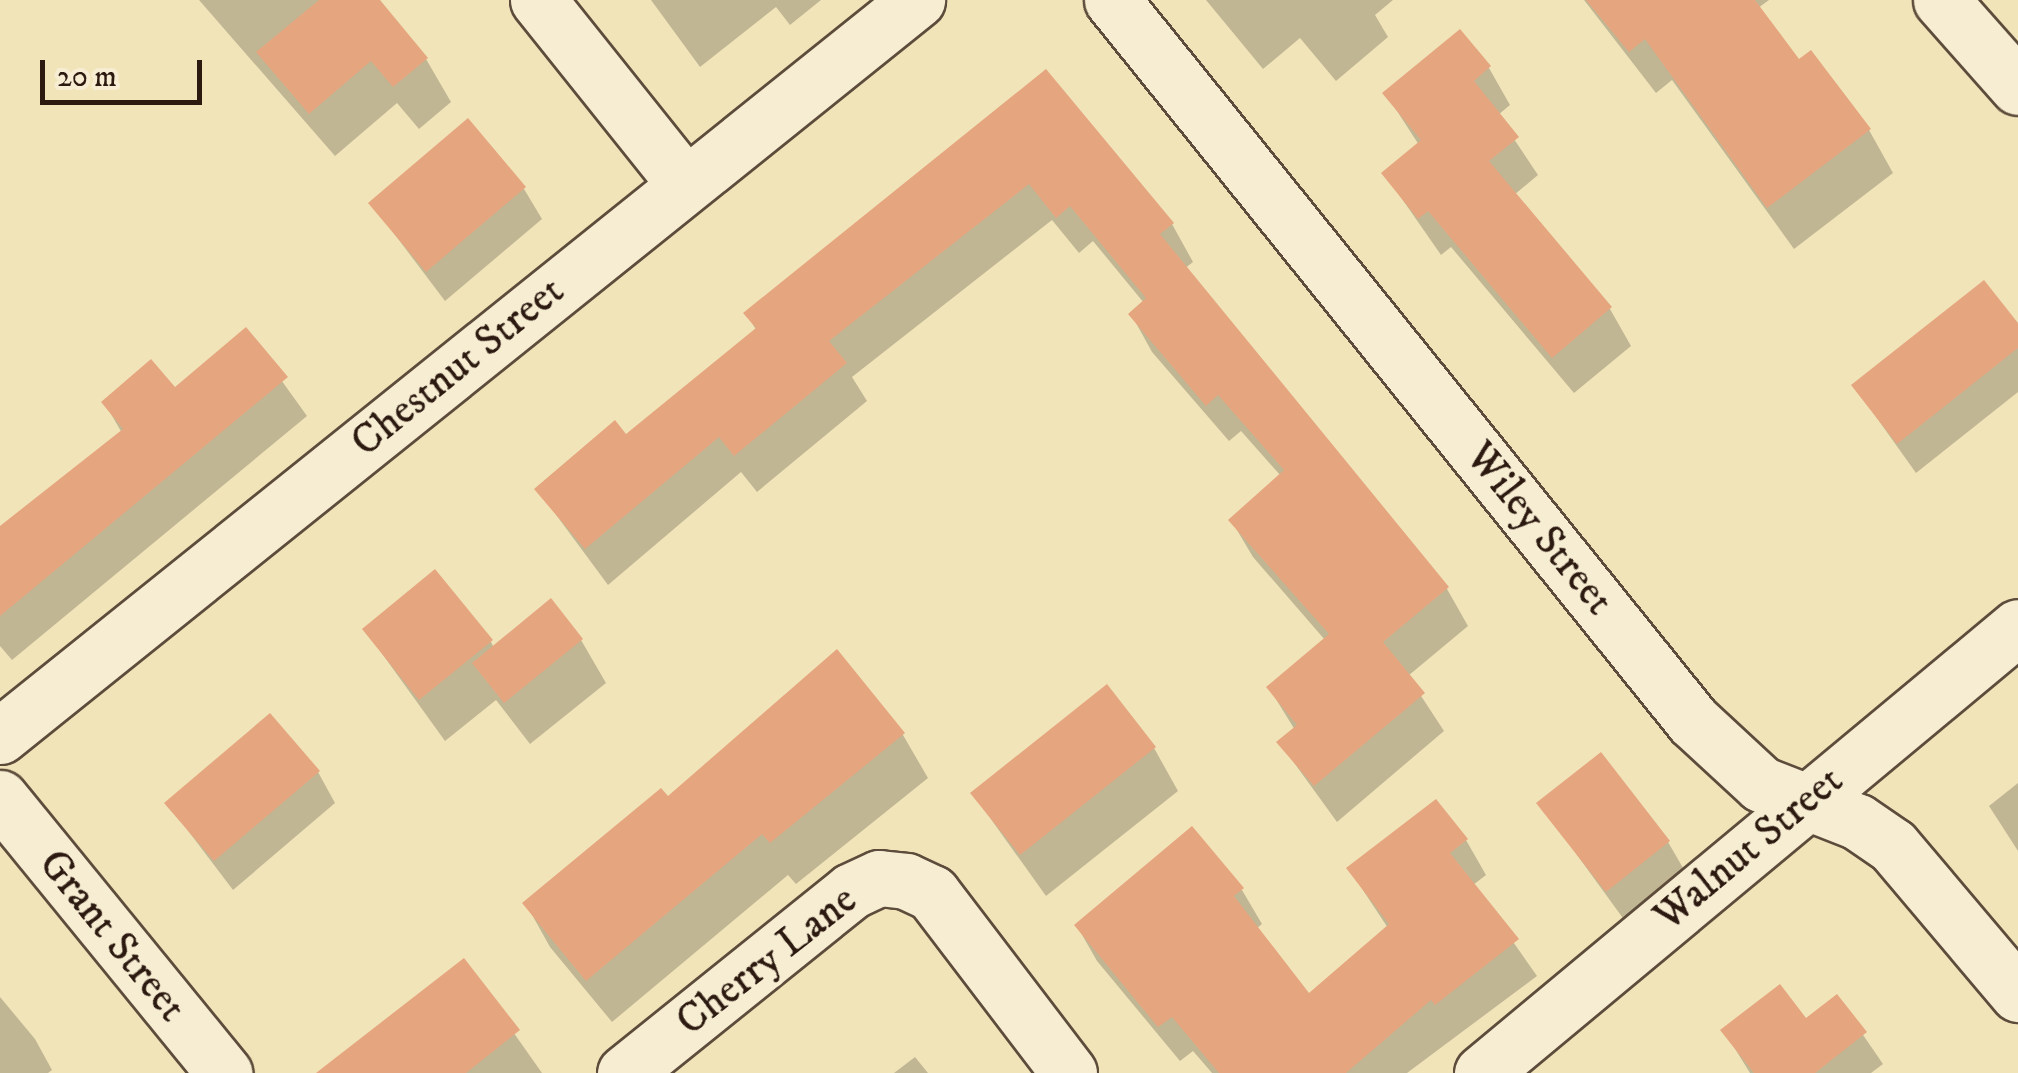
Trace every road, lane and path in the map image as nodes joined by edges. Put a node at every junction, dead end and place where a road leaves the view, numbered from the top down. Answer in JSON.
{"nodes":[{"id":1,"x":538,"y":0,"type":"edge"},
{"id":2,"x":917,"y":0,"type":"edge"},
{"id":3,"x":1112,"y":0,"type":"edge"},
{"id":4,"x":1940,"y":0,"type":"edge"},
{"id":5,"x":2018,"y":87,"type":"edge"},
{"id":6,"x":685,"y":184,"type":"junction"},
{"id":7,"x":2018,"y":627,"type":"edge"},
{"id":8,"x":0,"y":736,"type":"edge"},
{"id":9,"x":0,"y":798,"type":"edge"},
{"id":10,"x":1802,"y":803,"type":"junction"},
{"id":11,"x":2018,"y":994,"type":"edge"},
{"id":12,"x":224,"y":1073,"type":"edge"},
{"id":13,"x":625,"y":1073,"type":"edge"},
{"id":14,"x":1068,"y":1073,"type":"edge"},
{"id":15,"x":1482,"y":1073,"type":"edge"}],
"edges":[{"from":1,"to":6,"type":"street"},
{"from":2,"to":6,"type":"street","name":"Chestnut Street"},
{"from":3,"to":10,"type":"street","name":"Wiley Street"},
{"from":4,"to":5,"type":"street"},
{"from":6,"to":8,"type":"street","name":"Chestnut Street"},
{"from":7,"to":10,"type":"street","name":"Walnut Street"},
{"from":9,"to":12,"type":"street","name":"Grant Street"},
{"from":10,"to":11,"type":"street","name":"Wiley Street"},
{"from":10,"to":15,"type":"street","name":"Walnut Street"},
{"from":13,"to":14,"type":"street","name":"Cherry Lane"}]}
